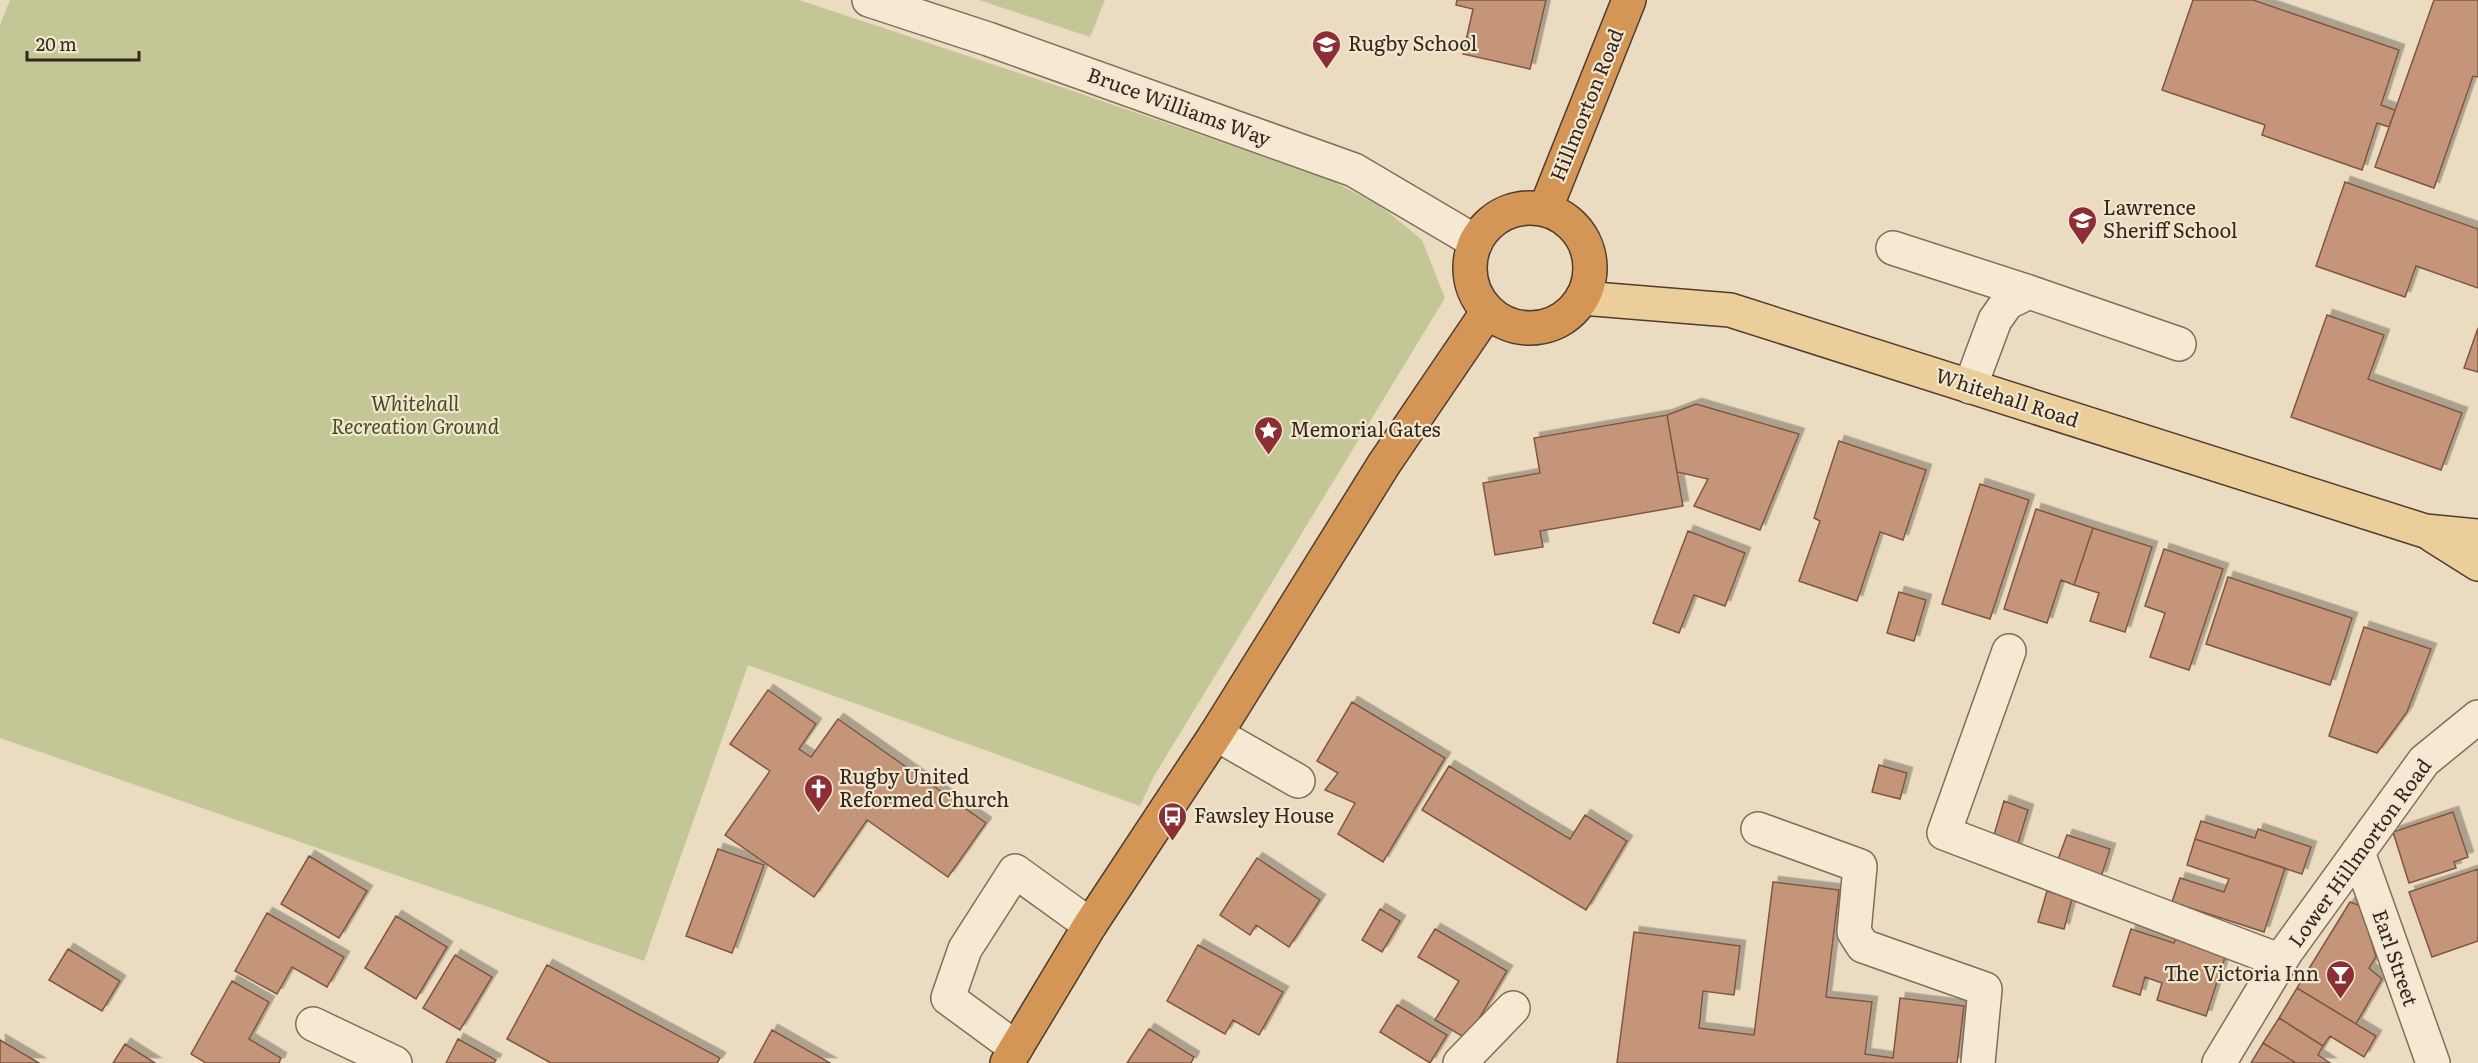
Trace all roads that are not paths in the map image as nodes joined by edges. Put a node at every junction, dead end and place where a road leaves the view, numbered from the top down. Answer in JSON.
{"nodes":[{"id":1,"x":869,"y":0,"type":"edge"},
{"id":2,"x":1629,"y":0,"type":"edge"},
{"id":3,"x":1545,"y":210,"type":"junction"},
{"id":4,"x":1476,"y":242,"type":"junction"},
{"id":5,"x":1893,"y":248,"type":"dead end"},
{"id":6,"x":2029,"y":292,"type":"junction"},
{"id":7,"x":1582,"y":298,"type":"junction"},
{"id":8,"x":1488,"y":311,"type":"junction"},
{"id":9,"x":2178,"y":344,"type":"dead end"},
{"id":10,"x":1970,"y":387,"type":"junction"},
{"id":11,"x":2425,"y":531,"type":"junction"},
{"id":12,"x":2478,"y":536,"type":"edge"},
{"id":13,"x":2478,"y":564,"type":"edge"},
{"id":14,"x":2009,"y":651,"type":"dead end"},
{"id":15,"x":2478,"y":717,"type":"edge"},
{"id":16,"x":1216,"y":734,"type":"junction"},
{"id":17,"x":1298,"y":781,"type":"dead end"},
{"id":18,"x":1758,"y":830,"type":"dead end"},
{"id":19,"x":2358,"y":852,"type":"junction"},
{"id":20,"x":1090,"y":925,"type":"junction"},
{"id":21,"x":2281,"y":961,"type":"junction"},
{"id":22,"x":1513,"y":1008,"type":"dead end"},
{"id":23,"x":313,"y":1024,"type":"dead end"},
{"id":24,"x":1012,"y":1056,"type":"edge"},
{"id":25,"x":395,"y":1063,"type":"edge"},
{"id":26,"x":1460,"y":1063,"type":"edge"},
{"id":27,"x":1978,"y":1063,"type":"edge"},
{"id":28,"x":2219,"y":1063,"type":"edge"},
{"id":29,"x":2433,"y":1063,"type":"edge"}],
"edges":[{"from":1,"to":4,"type":"street","name":"Bruce Williams Way"},
{"from":2,"to":3,"type":"highway","name":"Hillmorton Road"},
{"from":3,"to":4,"type":"highway"},
{"from":3,"to":7,"type":"highway"},
{"from":4,"to":8,"type":"highway"},
{"from":5,"to":6,"type":"street"},
{"from":6,"to":9,"type":"street"},
{"from":6,"to":10,"type":"street"},
{"from":7,"to":8,"type":"highway"},
{"from":7,"to":10,"type":"main road","name":"Whitehall Road"},
{"from":8,"to":16,"type":"highway"},
{"from":10,"to":11,"type":"main road","name":"Whitehall Road"},
{"from":11,"to":12,"type":"main road","name":"Whitehall Road"},
{"from":11,"to":13,"type":"main road","name":"Whitehall Road"},
{"from":14,"to":21,"type":"street"},
{"from":15,"to":19,"type":"street","name":"Lower Hillmorton Road"},
{"from":16,"to":17,"type":"street"},
{"from":16,"to":20,"type":"highway"},
{"from":18,"to":27,"type":"street"},
{"from":19,"to":21,"type":"street","name":"Lower Hillmorton Road"},
{"from":19,"to":29,"type":"street","name":"Earl Street"},
{"from":20,"to":24,"type":"highway"},
{"from":20,"to":24,"type":"street"},
{"from":21,"to":28,"type":"street","name":"Lower Hillmorton Road"},
{"from":22,"to":26,"type":"street"},
{"from":23,"to":25,"type":"street"}]}
